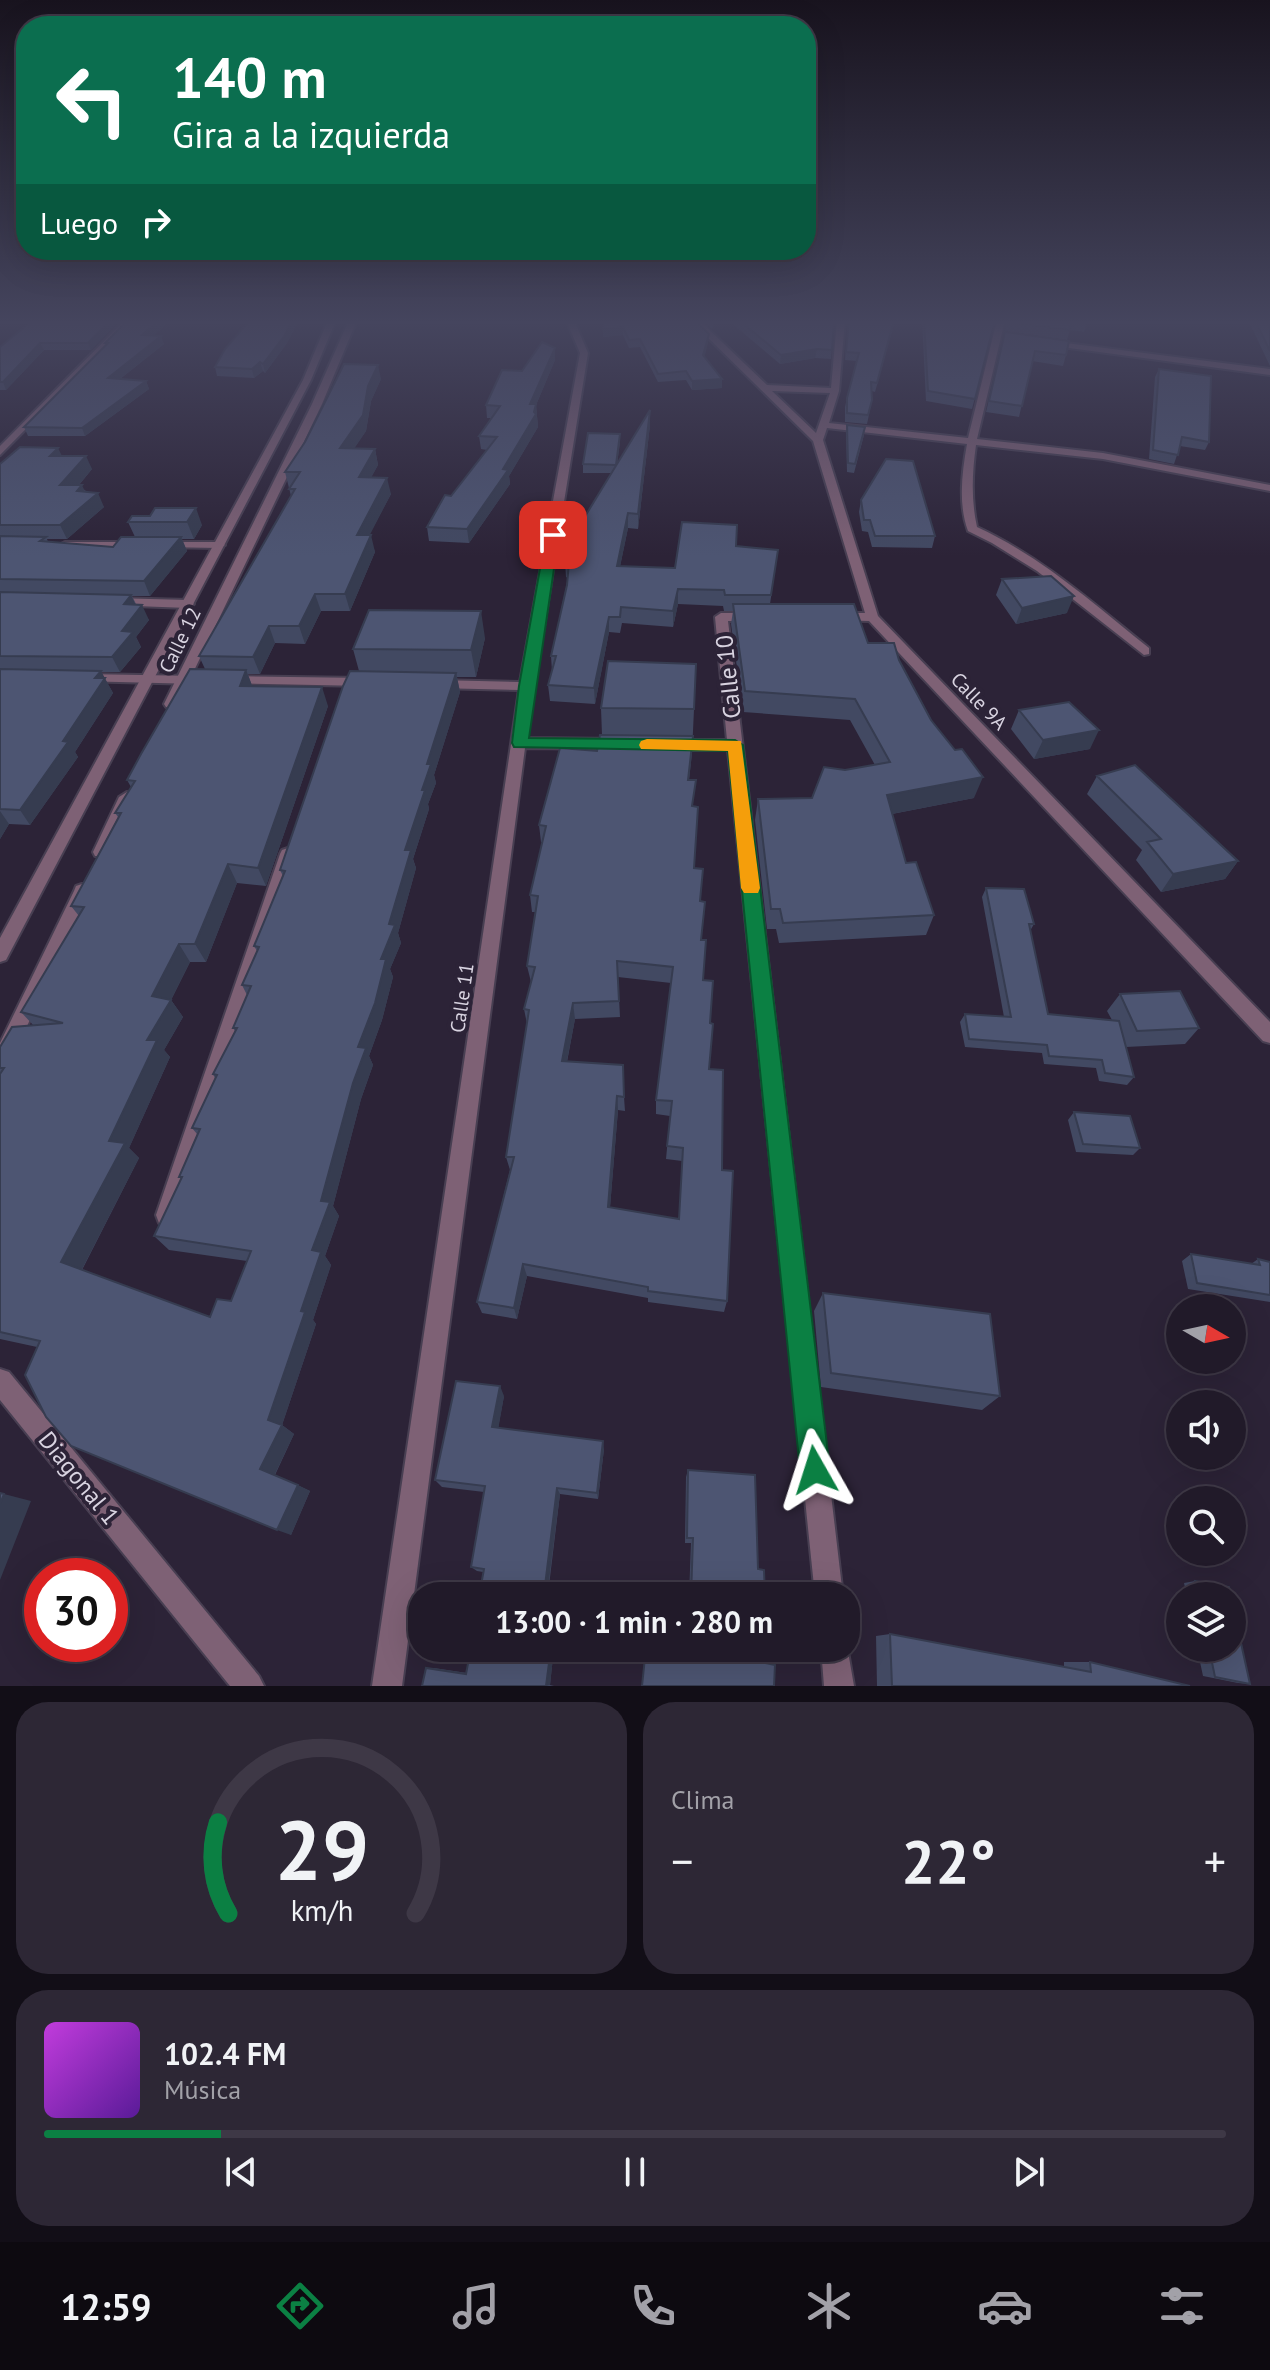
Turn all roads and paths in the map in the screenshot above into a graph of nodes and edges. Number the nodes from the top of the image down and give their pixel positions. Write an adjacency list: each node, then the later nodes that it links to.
1 (53, 399): 11 (street)
2 (297, 399): 14 (street, Calle 12)
3 (317, 399): 13 (street, Calle 12)
4 (576, 399): 30 (street, Calle 11)
5 (775, 399): 9 (street)
6 (833, 399): 8 (street)
7 (982, 399): 10 (street)
8 (825, 425): 9 (street); 10 (street)
9 (818, 440): 23 (street, Calle 9A)
10 (972, 441): 12 (street); 24 (street)
11 (0, 452)
12 (1270, 488)
13 (269, 503): 14 (street); 27 (street, Calle 12)
14 (241, 504): 18 (street, Calle 12)
15 (47, 545): 16 (street)
16 (141, 545)
17 (157, 545): 18 (street)
18 (219, 545): 20 (street, Calle 12)
19 (94, 602): 20 (street)
20 (188, 604): 26 (street, Calle 12)
21 (766, 617): 35 (street, Calle 10)
22 (826, 617): 23 (street)
23 (872, 617): 41 (street, Calle 9A)
24 (1144, 651)
25 (72, 678): 26 (street)
26 (147, 679): 27 (street); 40 (street, Calle 12)
27 (183, 680): 28 (street); 31 (street, Calle 12)
28 (376, 682)
29 (421, 684): 30 (street)
30 (526, 686): 32 (street, Calle 11)
31 (163, 722)
32 (520, 743): 33 (street); 48 (street, Calle 11)
33 (628, 744)
34 (658, 745): 35 (street)
35 (735, 745): 45 (street, Calle 10)
36 (136, 779): 38 (street)
37 (295, 832): 43 (street)
38 (95, 864)
39 (88, 879): 42 (street)
40 (0, 955)
41 (1270, 1035)
42 (0, 1063)
43 (159, 1239)
44 (0, 1381): 47 (street, Diagonal 1)
45 (827, 1582)
46 (836, 1662): 49 (street)
47 (249, 1686)
48 (387, 1686)
49 (839, 1686)

